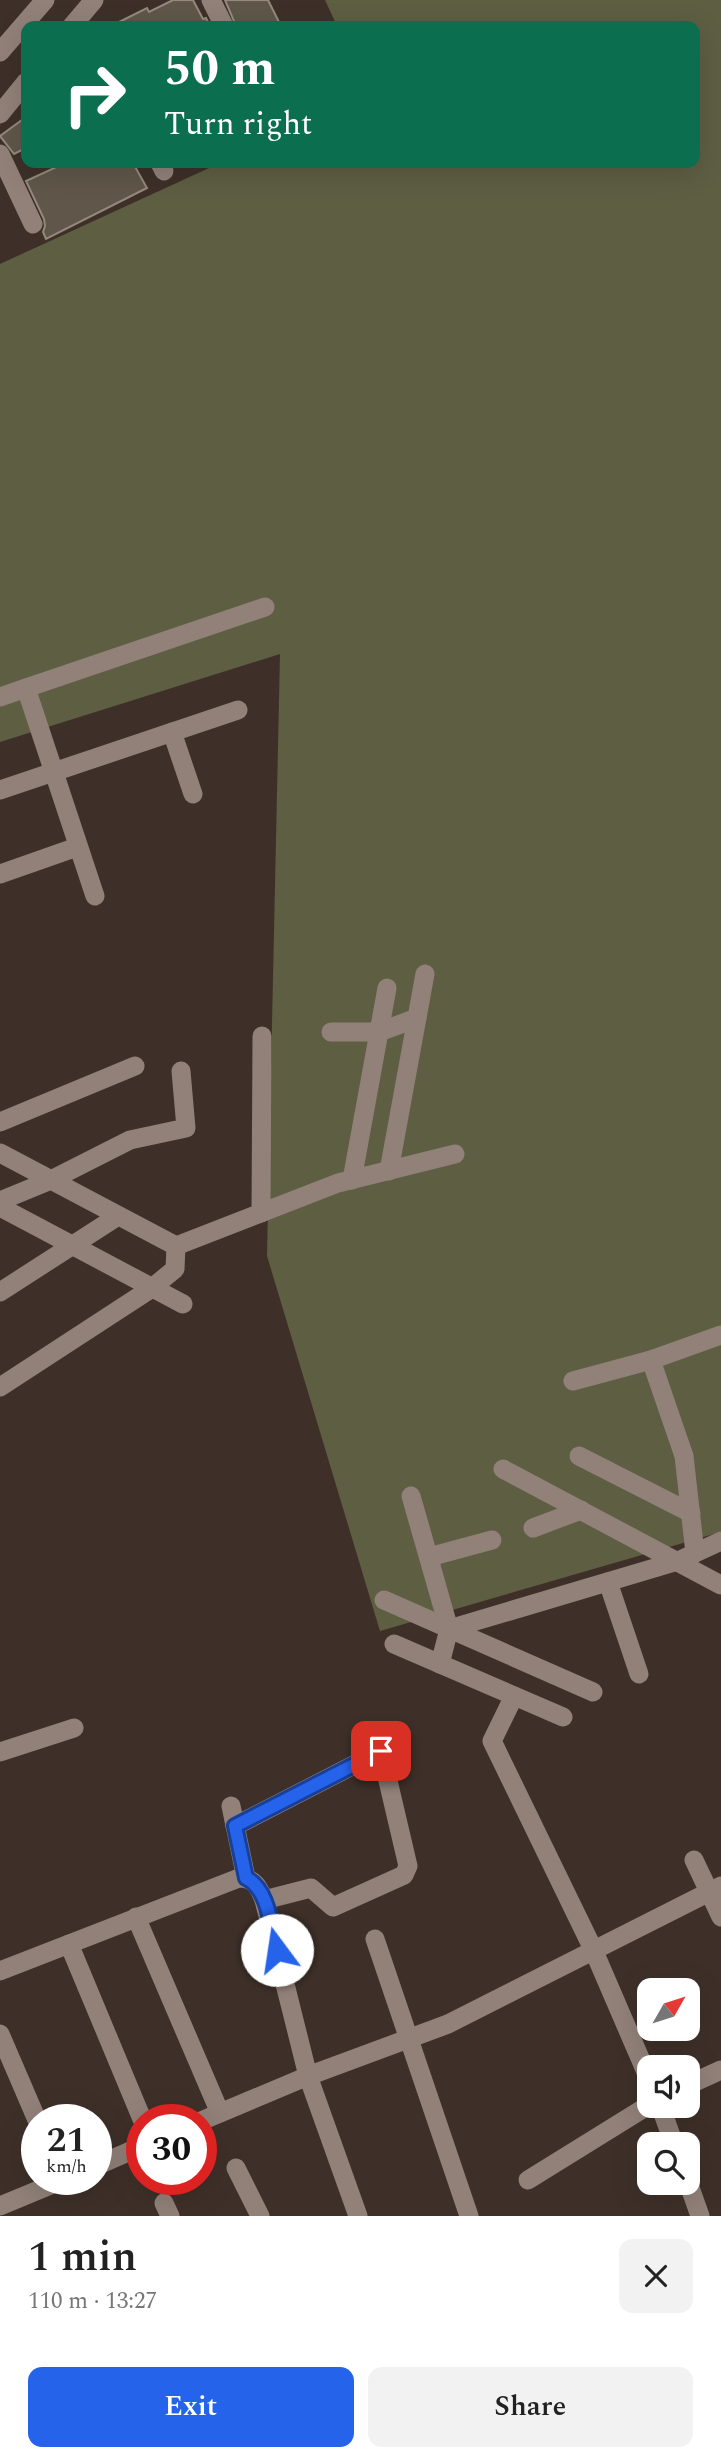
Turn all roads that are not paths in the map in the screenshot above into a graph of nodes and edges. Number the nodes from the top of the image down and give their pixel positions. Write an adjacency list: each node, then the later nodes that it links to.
1 (45, 0): 3 (street)
2 (211, 0): 4 (street)
3 (27, 21)
4 (222, 21)
5 (21, 28): 6 (street)
6 (0, 52)
7 (21, 88): 8 (street)
8 (0, 114)
9 (0, 154): 10 (street)
10 (33, 224)
11 (265, 607): 12 (street)
12 (26, 688): 13 (street); 16 (street)
13 (0, 697)
14 (238, 710): 15 (street)
15 (172, 732): 16 (street); 18 (street)
16 (55, 772): 17 (street); 19 (street)
17 (0, 790)
18 (192, 794)
19 (77, 847): 20 (street); 21 (street)
20 (0, 874)
21 (95, 896)
22 (425, 974): 24 (street)
23 (387, 988): 26 (street)
24 (417, 1018): 26 (street); 30 (street)
25 (331, 1032): 26 (street)
26 (379, 1032): 31 (street)
27 (262, 1036): 40 (street)
28 (135, 1066): 32 (street)
29 (181, 1071): 36 (street)
30 (405, 1083): 31 (street); 35 (street)
31 (368, 1092): 37 (street)
32 (0, 1122)
33 (0, 1153): 36 (street)
34 (455, 1154): 35 (street)
35 (389, 1171): 37 (street)
36 (51, 1180): 38 (street); 41 (street)
37 (352, 1180): 40 (street)
38 (0, 1201)
39 (0, 1207): 42 (street)
40 (261, 1213): 43 (street)
41 (118, 1216): 42 (street); 43 (street)
42 (73, 1245): 44 (street); 45 (street)
43 (176, 1246): 44 (street)
44 (152, 1288): 46 (street); 50 (street)
45 (0, 1292)
46 (183, 1304)
47 (721, 1335): 48 (street)
48 (651, 1360): 49 (street); 55 (street)
49 (573, 1381)
50 (0, 1387)
51 (579, 1457): 55 (street)
52 (503, 1469): 54 (street)
53 (411, 1496): 59 (street)
54 (581, 1510): 56 (street); 60 (street)
55 (691, 1513): 60 (street)
56 (533, 1528)
57 (492, 1540): 59 (street)
58 (721, 1541): 60 (street)
59 (429, 1557): 64 (street)
60 (687, 1557): 61 (street); 62 (street)
61 (608, 1582): 64 (street); 67 (street)
62 (721, 1585)
63 (384, 1600): 64 (street)
64 (449, 1629): 66 (street); 68 (street)
65 (394, 1644): 66 (street)
66 (439, 1664): 69 (street)
67 (639, 1674)
68 (593, 1692)
69 (514, 1696): 70 (street); 83 (street)
70 (563, 1717)
71 (74, 1728): 72 (street)
72 (0, 1752)
73 (230, 1806): 74 (street)
74 (235, 1826): 76 (street); 78 (street)
75 (694, 1860): 77 (street)
76 (246, 1878): 78 (street); 79 (street)
77 (716, 1889): 80 (street); 83 (street)
78 (264, 1900): 89 (street)
79 (136, 1917): 82 (street); 93 (street)
80 (721, 1917)
81 (374, 1939): 86 (street)
82 (69, 1944): 84 (street); 92 (street)
83 (593, 1949): 86 (street); 87 (street)
84 (0, 1971)
85 (0, 2034): 91 (street)
86 (407, 2037): 89 (street); 103 (street)
87 (639, 2055)
88 (721, 2070): 90 (street)
89 (308, 2076): 95 (street); 101 (street)
90 (700, 2080)
91 (30, 2104)
92 (136, 2104)
93 (205, 2104)
94 (637, 2112): 97 (street)
95 (217, 2114)
96 (236, 2168): 102 (street)
97 (528, 2180)
98 (26, 2195): 100 (street)
99 (693, 2195): 104 (street)
100 (0, 2206)
101 (356, 2215)
102 (260, 2216)
103 (469, 2216)
104 (700, 2216)

